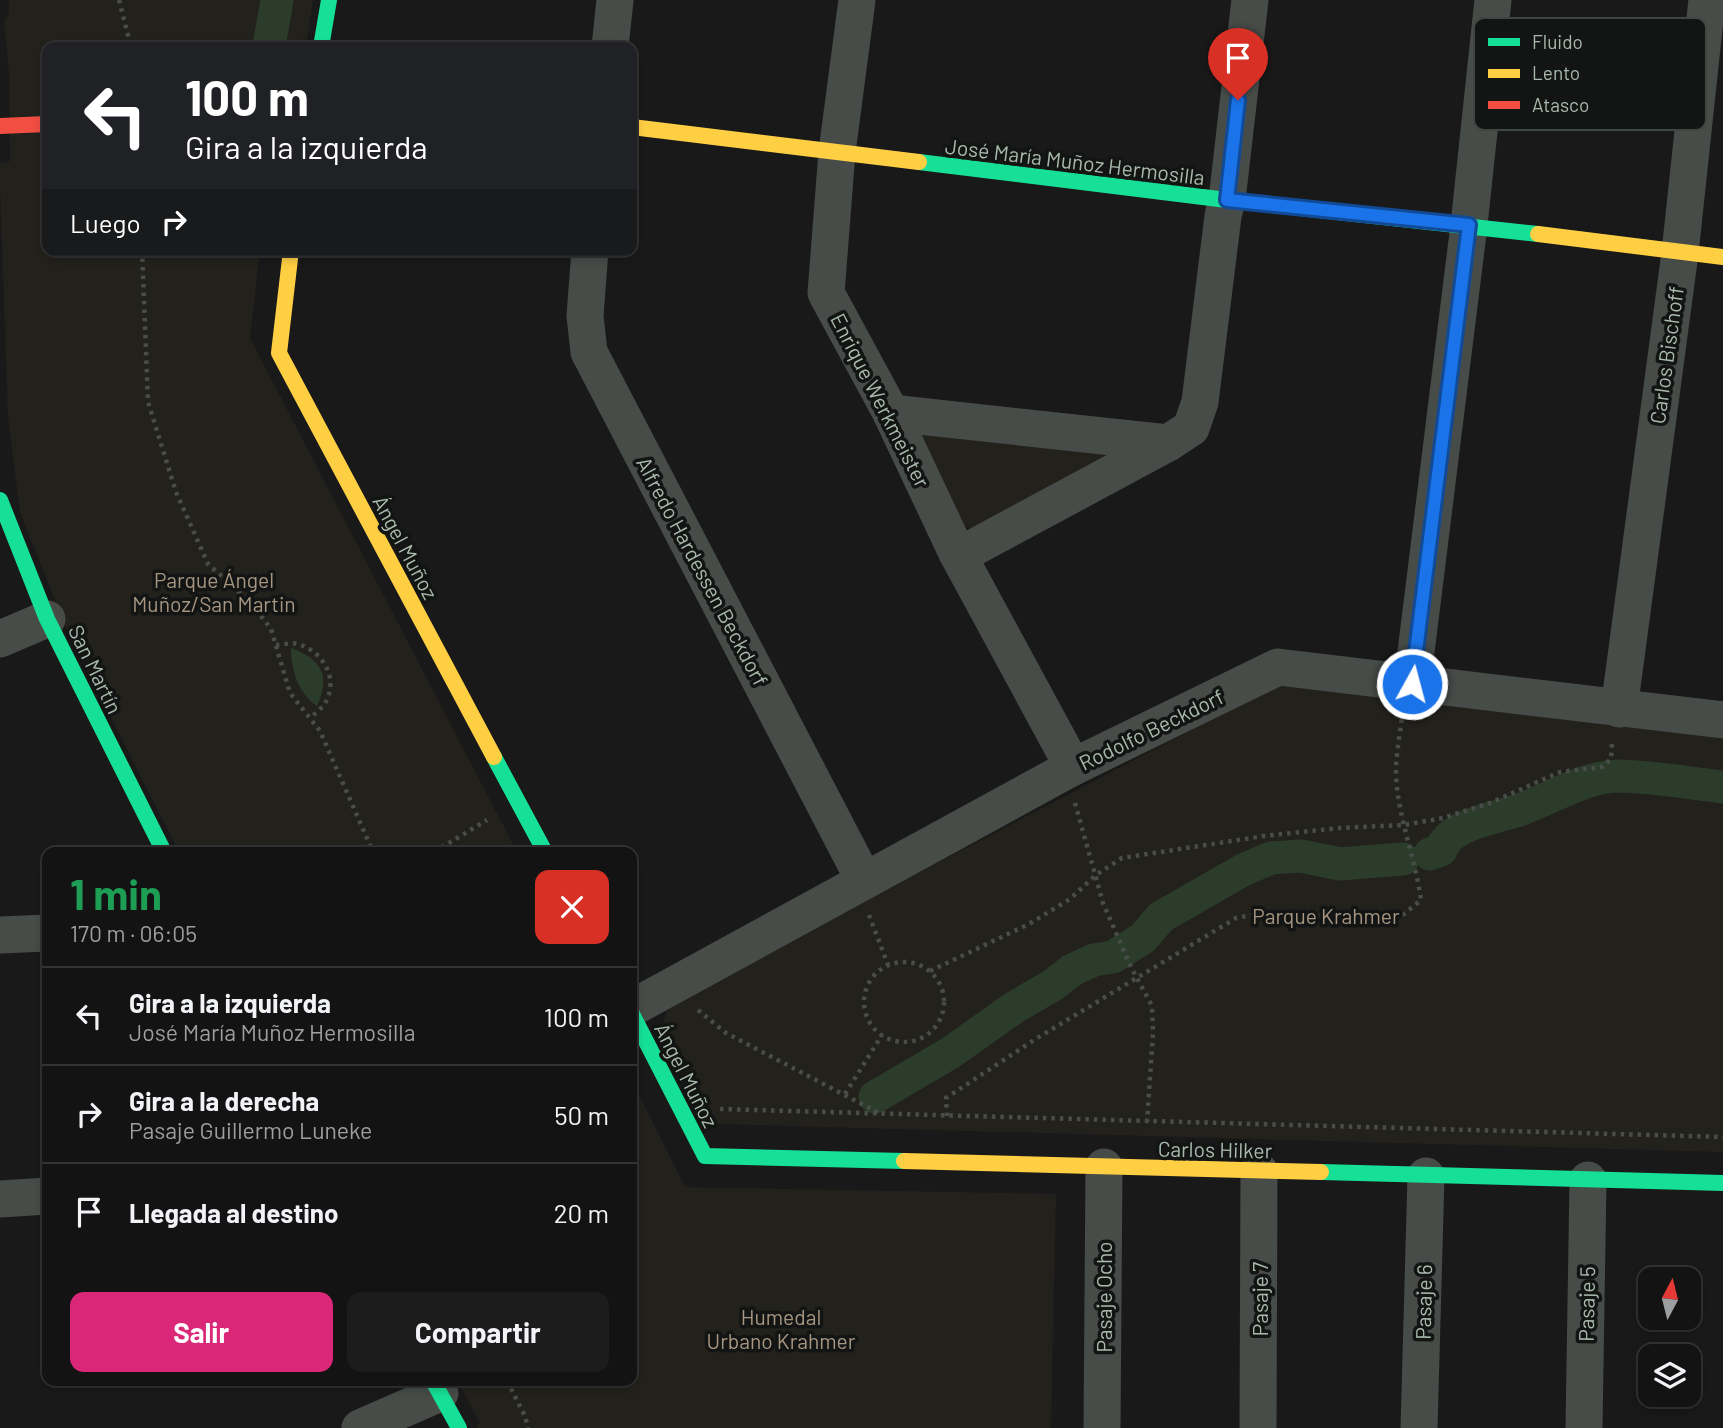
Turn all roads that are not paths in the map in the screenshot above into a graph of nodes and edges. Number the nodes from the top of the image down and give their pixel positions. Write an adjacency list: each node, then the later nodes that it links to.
1 (329, 0): 9 (street)
2 (615, 0): 10 (street)
3 (856, 0): 16 (street, Enrique Werkmeister)
4 (1250, 0): 17 (street)
5 (1493, 0): 7 (street)
6 (1707, 0): 8 (street, Carlos Bischoff)
7 (1491, 18)
8 (1705, 18)
9 (322, 42)
10 (611, 42)
11 (42, 124): 12 (street)
12 (0, 126)
13 (637, 128): 16 (street, José María Muñoz Hermosilla)
14 (1479, 130): 18 (street)
15 (1693, 130): 19 (street, Carlos Bischoff)
16 (836, 152): 17 (street, José María Muñoz Hermosilla); 23 (street, Enrique Werkmeister)
17 (1227, 200): 18 (street, José María Muñoz Hermosilla); 24 (street)
18 (1469, 225): 19 (street, José María Muñoz Hermosilla); 29 (street)
19 (1680, 253): 22 (street, José María Muñoz Hermosilla); 31 (street, Carlos Bischoff)
20 (290, 256): 34 (street, Ángel Muñoz)
21 (590, 256): 35 (street, Alfredo Hardessen Beckdorf)
22 (1723, 257)
23 (891, 413): 24 (street); 26 (street, Enrique Werkmeister)
24 (1168, 443): 26 (street)
25 (0, 500): 27 (street, San Martín)
26 (957, 553): 32 (street, Enrique Werkmeister)
27 (47, 619): 28 (street); 33 (street, San Martín)
28 (0, 639)
29 (1408, 694): 31 (street, Rodolfo Beckdorf); 32 (street, Rodolfo Beckdorf)
30 (1723, 720): 31 (street, Rodolfo Beckdorf)
31 (1616, 724)
32 (1073, 767): 35 (street, Rodolfo Beckdorf)
33 (161, 847)
34 (542, 847)
35 (866, 895): 38 (street, Rodolfo Beckdorf)
36 (42, 933): 37 (street)
37 (0, 935)
38 (637, 1009)
39 (637, 1021): 40 (street, Ángel Muñoz)
40 (705, 1156): 41 (street, Carlos Hilker)
41 (1104, 1167): 42 (street, Carlos Hilker); 51 (street, Pasaje Ocho)
42 (1259, 1171): 43 (street, Carlos Hilker); 52 (street, Pasaje 7)
43 (1426, 1175): 44 (street, Carlos Hilker); 53 (street, Pasaje 6)
44 (1588, 1180): 45 (street, Carlos Hilker); 54 (street, Pasaje 5)
45 (1723, 1183)
46 (42, 1196): 47 (street)
47 (0, 1199)
48 (437, 1387): 49 (street); 50 (street)
49 (360, 1428)
50 (459, 1428)
51 (1101, 1428)
52 (1258, 1428)
53 (1419, 1428)
54 (1584, 1428)

